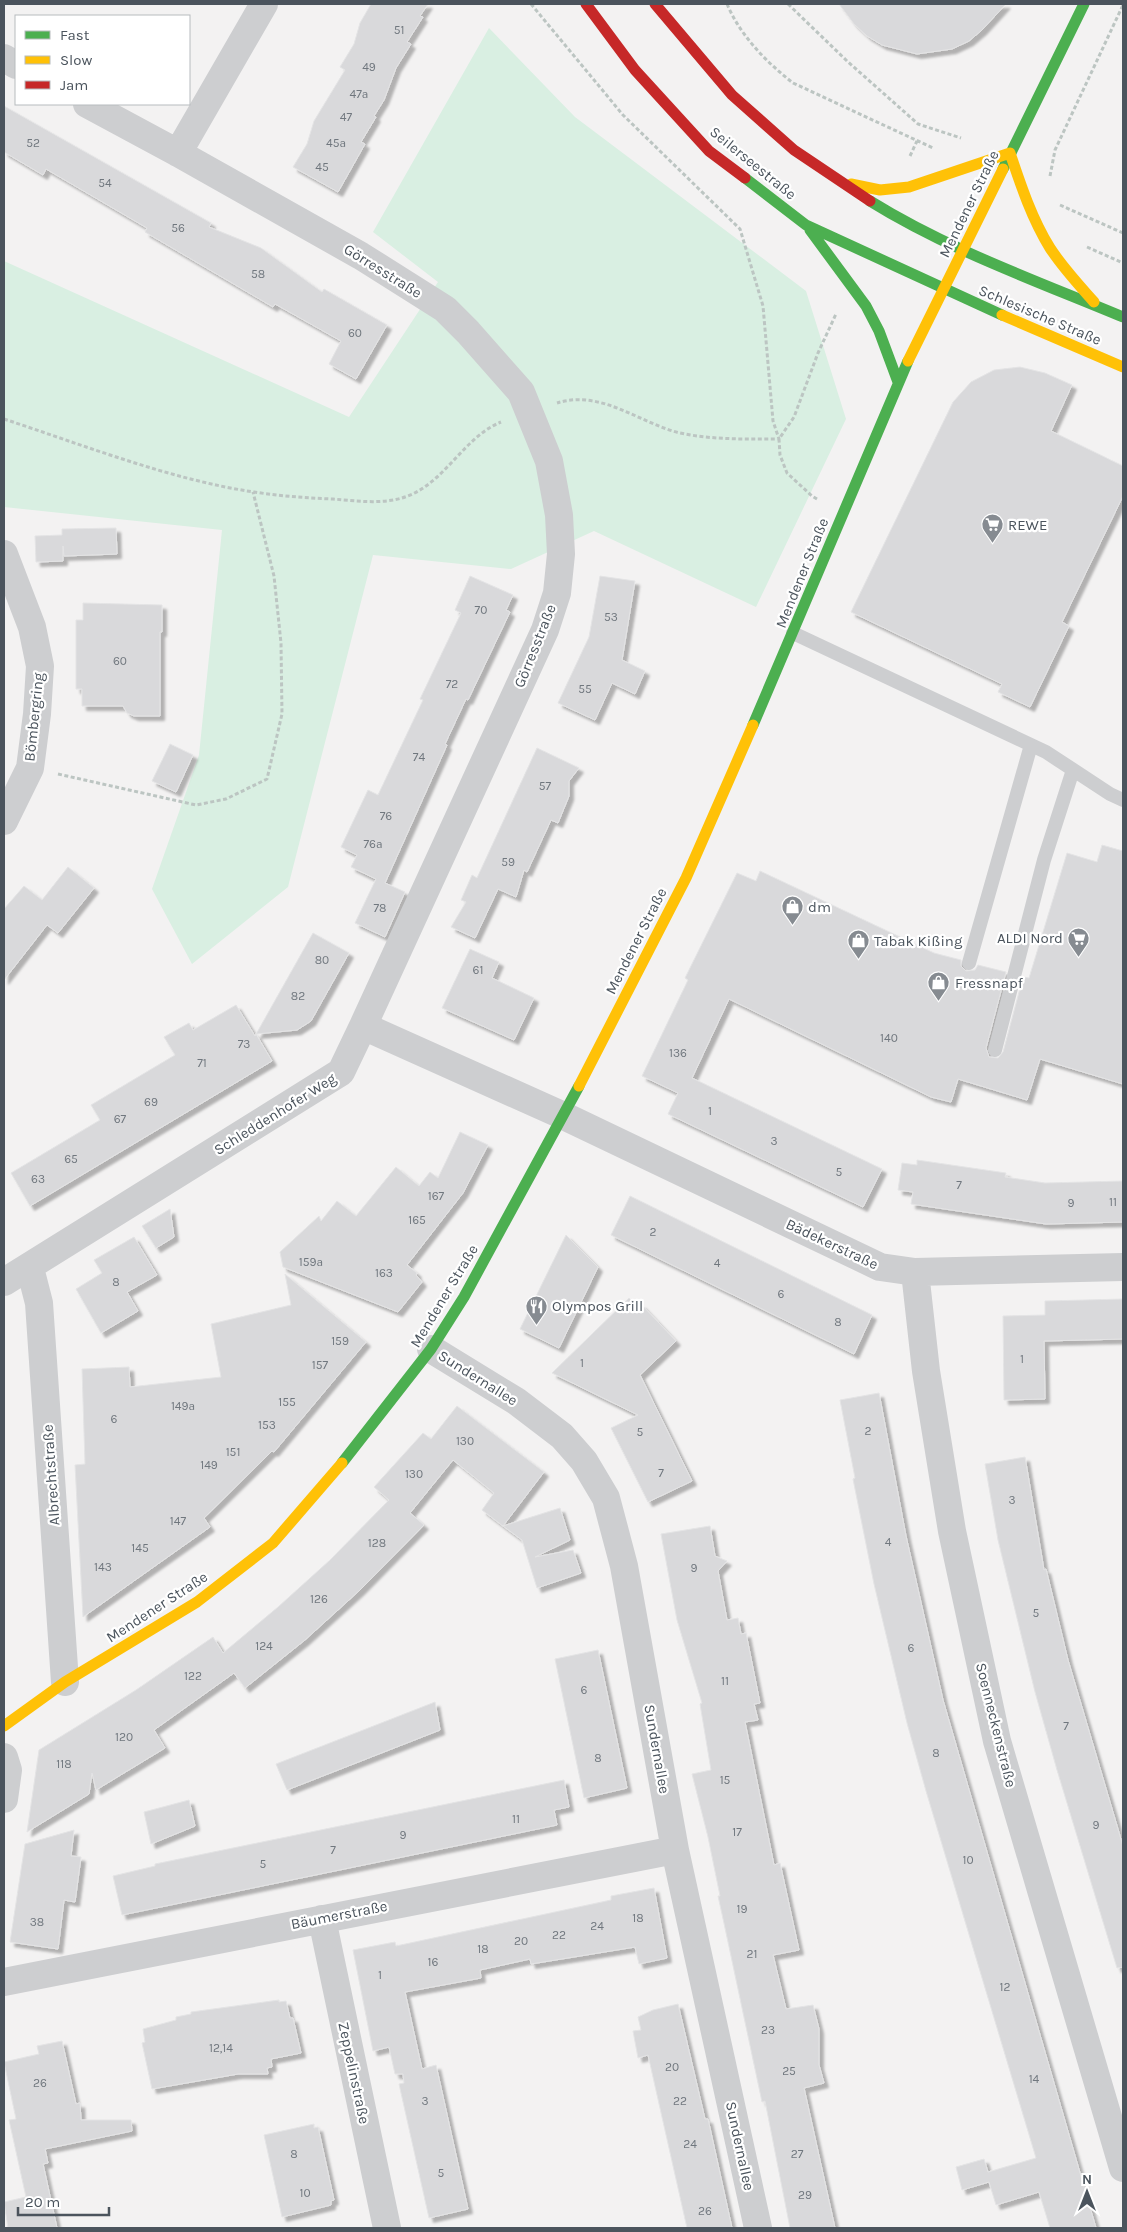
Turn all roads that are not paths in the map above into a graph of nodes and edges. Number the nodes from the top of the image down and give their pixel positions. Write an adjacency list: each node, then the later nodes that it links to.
1 (264, 4): 8 (street)
2 (586, 4): 11 (main road, Seilerseestraße)
3 (655, 4): 10 (main road)
4 (1082, 7): 9 (main road, Mendener Straße)
5 (4, 58): 6 (street)
6 (15, 64)
7 (88, 105): 8 (street, Görresstraße)
8 (178, 153): 25 (street, Görresstraße)
9 (1010, 153): 10 (main road); 12 (main road, Mendener Straße); 14 (main road)
10 (840, 182): 12 (main road)
11 (806, 225): 13 (main road, Seilerseestraße); 17 (main road)
12 (964, 251): 13 (main road, Mendener Straße); 14 (main road, Schlesische Straße)
13 (944, 290): 16 (main road, Schlesische Straße); 17 (main road, Mendener Straße)
14 (1098, 307): 15 (main road, Schlesische Straße)
15 (1123, 316)
16 (1123, 367)
17 (898, 382): 19 (main road, Mendener Straße)
18 (4, 554): 23 (street, Bömbergring)
19 (793, 633): 20 (lane); 27 (main road, Mendener Straße)
20 (1031, 745): 21 (lane); 24 (lane)
21 (1073, 770): 22 (lane); 26 (lane)
22 (1123, 800)
23 (4, 821)
24 (970, 963)
25 (363, 1026): 27 (street); 29 (street, Schleddenhofer Weg)
26 (995, 1050)
27 (564, 1116): 30 (street, Bädekerstraße); 32 (main road, Mendener Straße)
28 (1123, 1267): 30 (street, Bädekerstraße)
29 (30, 1268): 31 (street, Schleddenhofer Weg); 33 (street, Albrechtstraße)
30 (915, 1272): 40 (street, Soenneckenstraße)
31 (4, 1282)
32 (431, 1350): 33 (main road, Mendener Straße); 37 (street, Sundernallee)
33 (65, 1682): 34 (main road, Mendener Straße)
34 (4, 1726)
35 (4, 1757): 36 (street)
36 (4, 1799)
37 (676, 1850): 38 (street, Bäumerstraße); 42 (street, Sundernallee)
38 (322, 1919): 39 (street, Bäumerstraße); 41 (street, Zeppelinstraße)
39 (4, 1982)
40 (1123, 2168)
41 (387, 2228)
42 (758, 2228)

